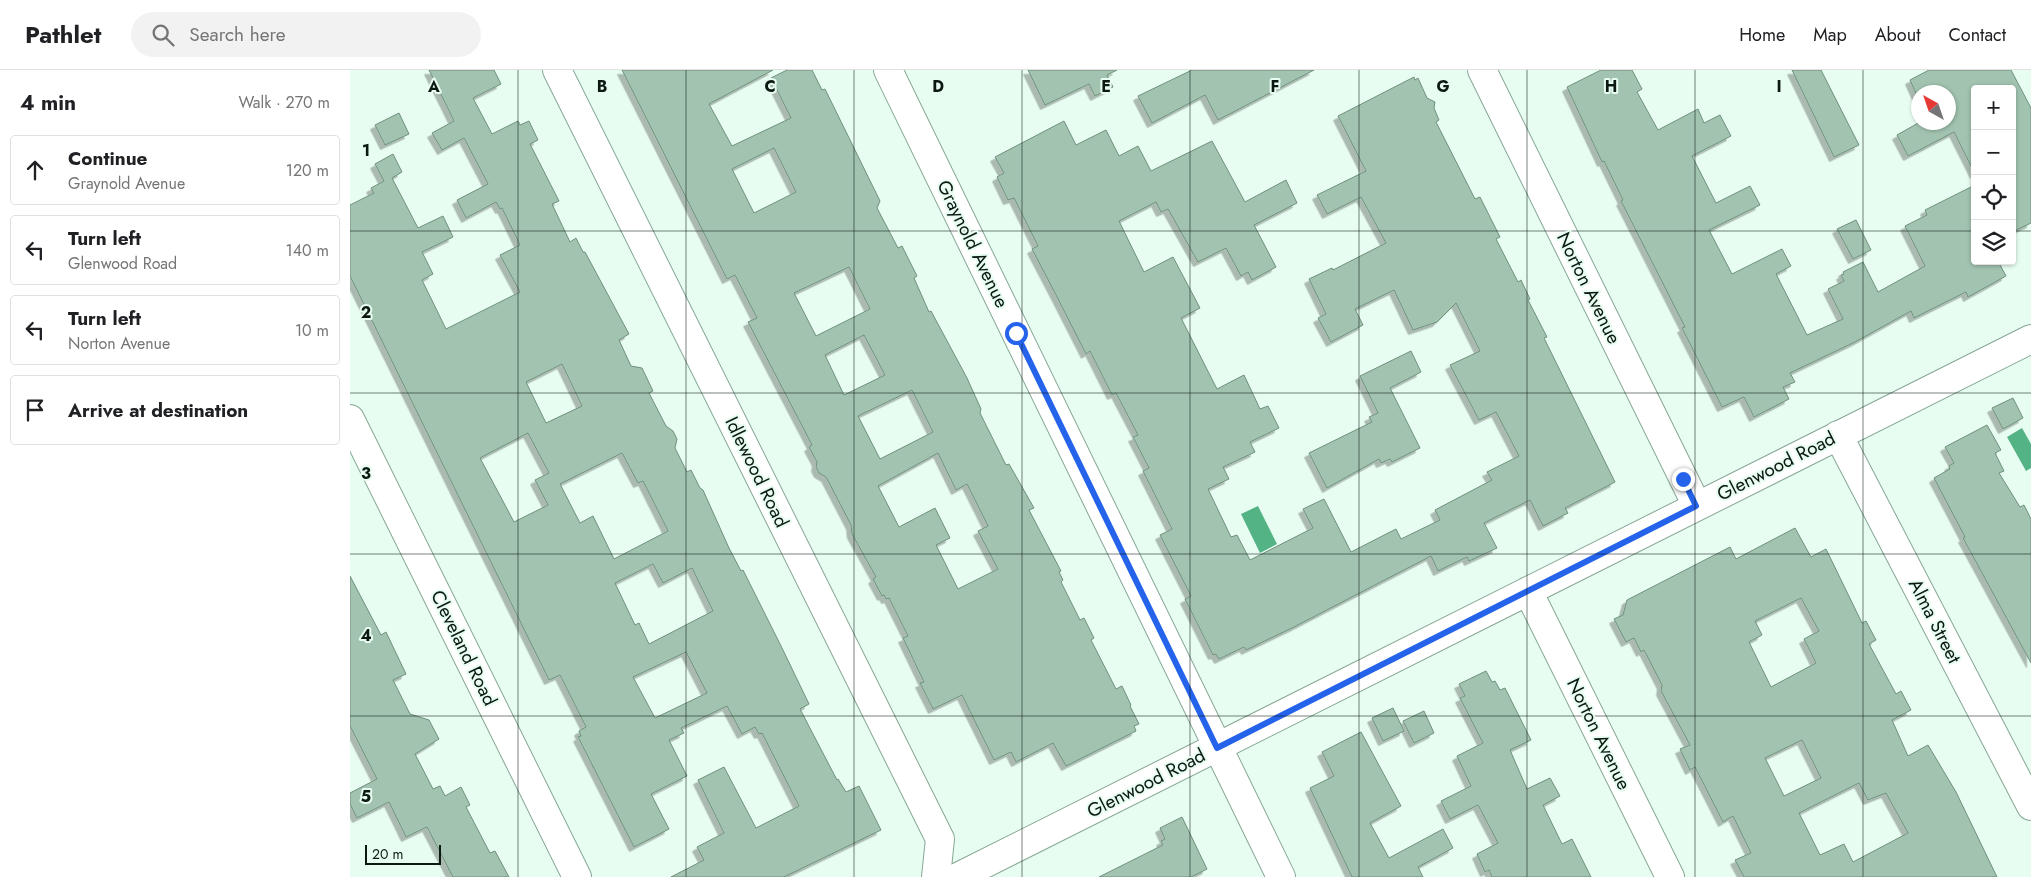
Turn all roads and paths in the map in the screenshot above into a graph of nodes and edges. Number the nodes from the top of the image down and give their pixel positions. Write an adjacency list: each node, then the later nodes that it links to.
1 (557, 70): 12 (street, Idlewood Road)
2 (888, 70): 9 (street, Graynold Avenue)
3 (1482, 70): 7 (street, Norton Avenue)
4 (2031, 339): 6 (street, Glenwood Road)
5 (350, 419): 11 (street, Cleveland Road)
6 (1838, 435): 7 (street, Glenwood Road); 10 (street, Alma Street)
7 (1696, 506): 8 (street, Glenwood Road)
8 (1528, 591): 9 (street, Glenwood Road); 15 (street, Norton Avenue)
9 (1217, 748): 13 (street, Glenwood Road); 14 (street, Graynold Avenue)
10 (2031, 806)
11 (577, 877)
12 (936, 877)
13 (958, 877)
14 (1281, 877)
15 (1670, 877)

